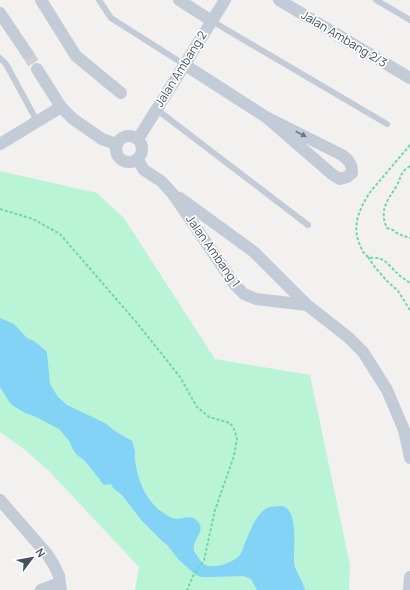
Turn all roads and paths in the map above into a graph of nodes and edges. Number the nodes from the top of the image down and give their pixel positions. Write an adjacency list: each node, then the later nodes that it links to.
1 (41, 0): 15 (street)
2 (99, 0): 12 (lane)
3 (179, 0): 9 (street)
4 (225, 0): 9 (street, Jalan Ambang 2)
5 (279, 0): 14 (street, Jalan Ambang 2/3)
6 (376, 0): 8 (lane)
7 (0, 13): 10 (street)
8 (410, 20)
9 (212, 21): 12 (street, Jalan Ambang 2); 20 (lane)
10 (27, 53)
11 (0, 58): 19 (lane)
12 (185, 65): 17 (street, Jalan Ambang 2); 18 (street)
13 (37, 69): 16 (street)
14 (410, 78)
15 (122, 93)
16 (61, 107): 19 (street); 23 (street)
17 (156, 109): 21 (street, Jalan Ambang 2); 29 (lane)
18 (266, 117): 18 (street, one-way to 18)
19 (37, 121): 22 (street)
20 (387, 124)
21 (138, 139): 23 (street); 25 (street)
22 (0, 144)
23 (116, 144): 25 (street)
24 (410, 145): 31 (path)
25 (137, 159): 27 (street, Jalan Ambang 1)
26 (410, 166): 30 (path)
27 (173, 194): 33 (street, Jalan Ambang 1); 33 (street, Jalan Ambang 1)
28 (0, 209): 40 (path)
29 (308, 225)
30 (410, 238)
31 (367, 255): 32 (path); 34 (path)
32 (410, 282)
33 (307, 305): 35 (street, Jalan Ambang 1)
34 (410, 310)
35 (410, 458)
36 (0, 500): 38 (street)
37 (410, 576): 41 (street)
38 (61, 586): 39 (street)
39 (41, 590)
40 (187, 590)
41 (409, 590)

